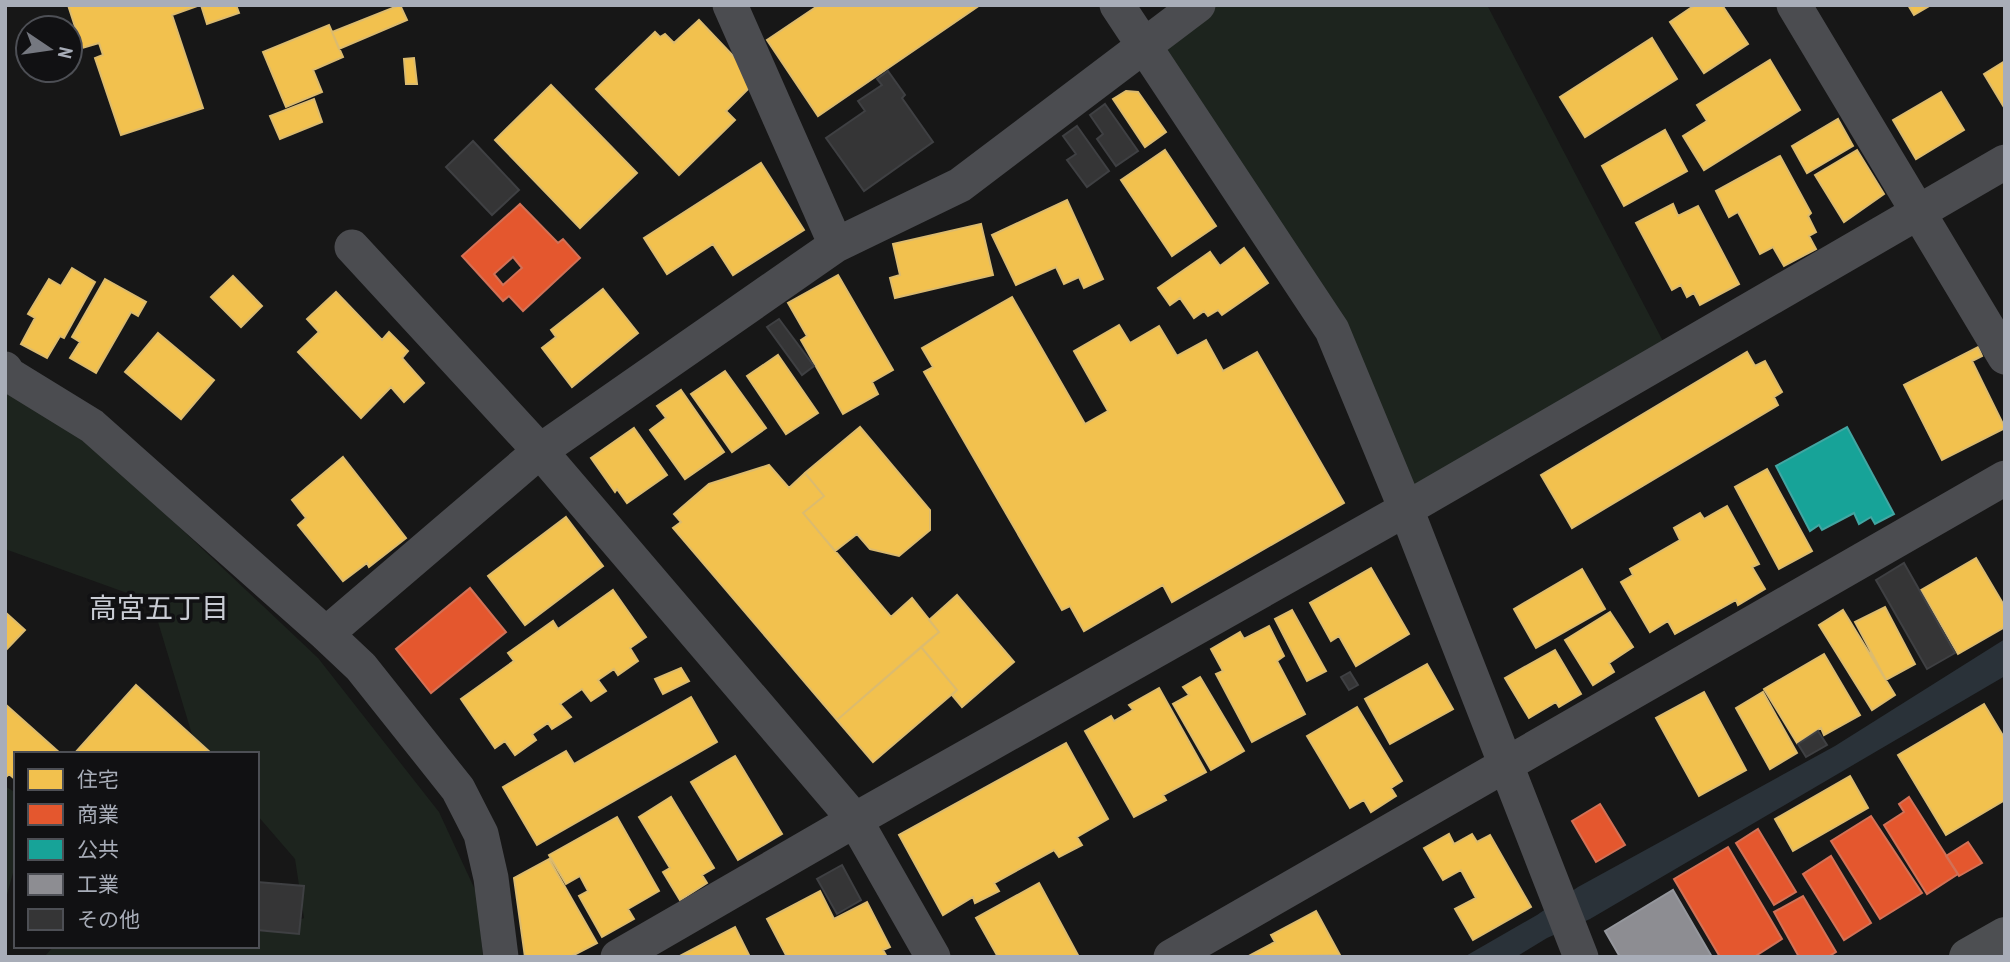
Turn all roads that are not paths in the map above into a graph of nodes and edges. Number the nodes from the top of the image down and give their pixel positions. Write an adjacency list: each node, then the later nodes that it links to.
1 (730, 5): 8 (street)
2 (1117, 5): 5 (street)
3 (1198, 5): 5 (street)
4 (1794, 5): 7 (street)
5 (1145, 45): 8 (street); 14 (street)
6 (2005, 162): 7 (street)
7 (1920, 212): 10 (street); 14 (street)
8 (836, 245): 12 (street)
9 (352, 247): 12 (street)
10 (2005, 357)
11 (5, 369): 15 (street)
12 (540, 451): 15 (street); 17 (street)
13 (2005, 478): 16 (street)
14 (1406, 509): 16 (street); 17 (street)
15 (326, 634): 20 (street)
16 (1505, 765): 18 (street); 23 (street)
17 (855, 820): 21 (street); 22 (street)
18 (1569, 929)
19 (2005, 936): 24 (main road)
20 (501, 957)
21 (618, 957)
22 (933, 957)
23 (1171, 957)
24 (1968, 957)

